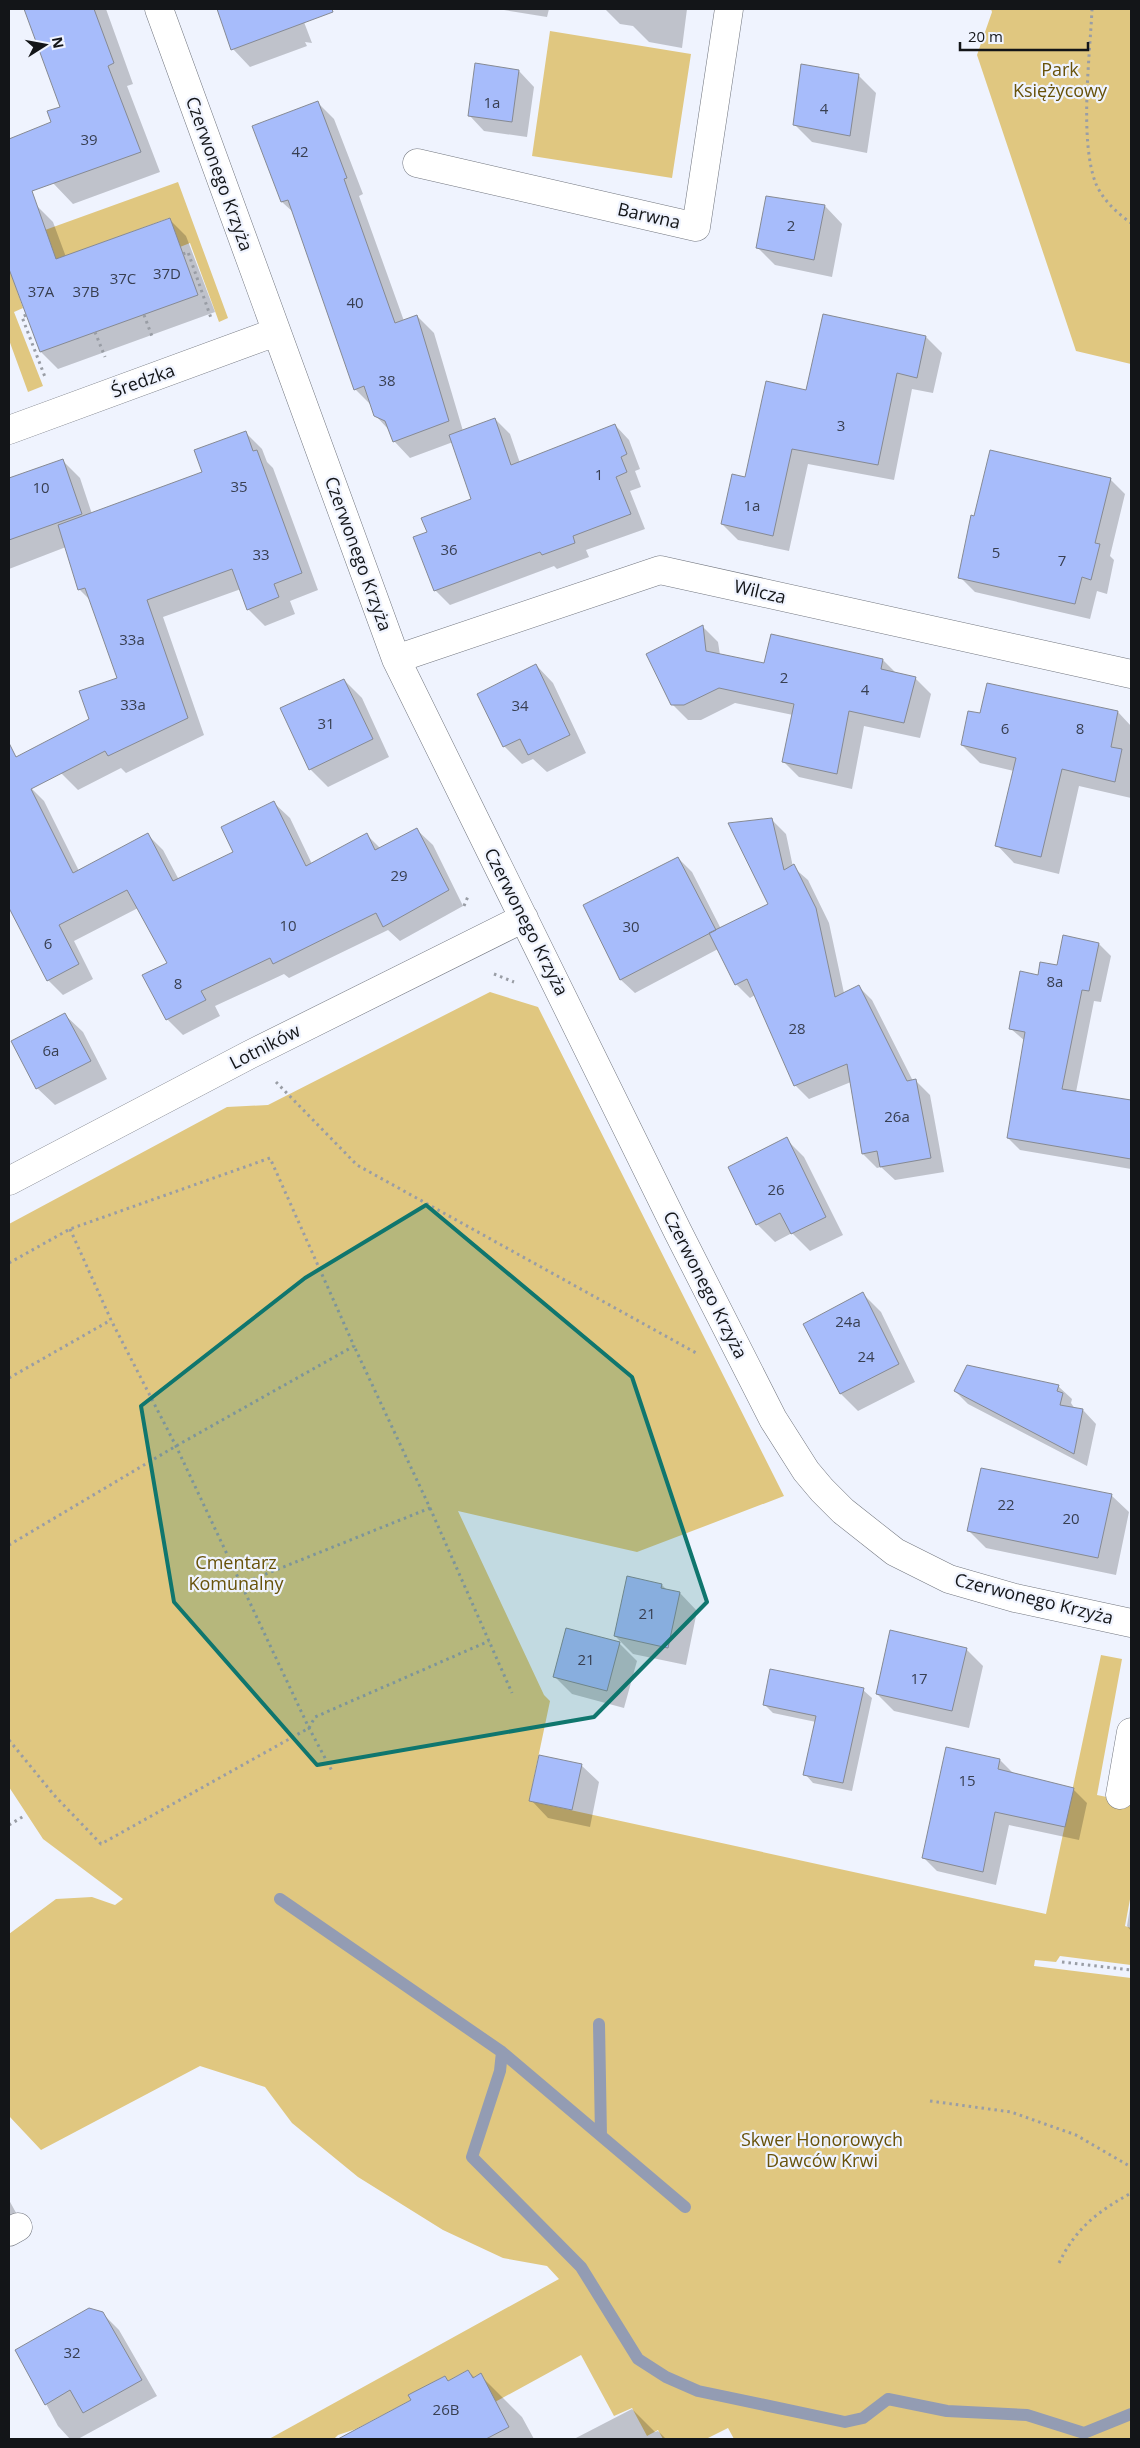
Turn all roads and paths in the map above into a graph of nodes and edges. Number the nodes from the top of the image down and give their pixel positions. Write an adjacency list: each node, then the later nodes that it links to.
1 (159, 9): 11 (street, Czerwonego Krzyża)
2 (729, 9): 4 (street, Barwna)
3 (1092, 9): 5 (path)
4 (417, 163)
5 (1131, 223)
6 (183, 254): 9 (path)
7 (26, 315): 14 (path)
8 (144, 315): 12 (path)
9 (212, 324)
10 (95, 332): 13 (path)
11 (276, 332): 15 (street, Średzka); 16 (street, Czerwonego Krzyża)
12 (155, 344)
13 (107, 362)
14 (48, 384)
15 (9, 430)
16 (396, 659): 17 (street, Wilcza); 20 (street, Czerwonego Krzyża)
17 (1131, 674)
18 (469, 886): 19 (path)
19 (458, 912)
20 (524, 918): 22 (street, Lotników); 33 (street, Czerwonego Krzyża)
21 (270, 1076): 27 (path)
22 (9, 1181)
23 (70, 1229): 24 (path); 25 (path); 26 (path)
24 (9, 1263)
25 (111, 1320): 28 (path); 29 (path)
26 (354, 1346): 29 (path); 30 (path)
27 (703, 1356)
28 (9, 1378)
29 (176, 1446): 31 (path); 32 (path)
30 (430, 1508): 32 (path); 34 (path)
31 (9, 1545)
32 (241, 1584): 36 (path)
33 (1131, 1623)
34 (489, 1641): 35 (path); 36 (path)
35 (512, 1693)
36 (309, 1728): 38 (path); 39 (path)
37 (1131, 1732): 40 (street)
38 (9, 1740)
39 (332, 1771)
40 (1120, 1795)
41 (24, 1816): 42 (path)
42 (9, 1825)
43 (1062, 1962): 44 (path)
44 (1131, 1970)
45 (930, 2100): 46 (path)
46 (1131, 2167)
47 (1131, 2194): 48 (path)
48 (1059, 2263)

